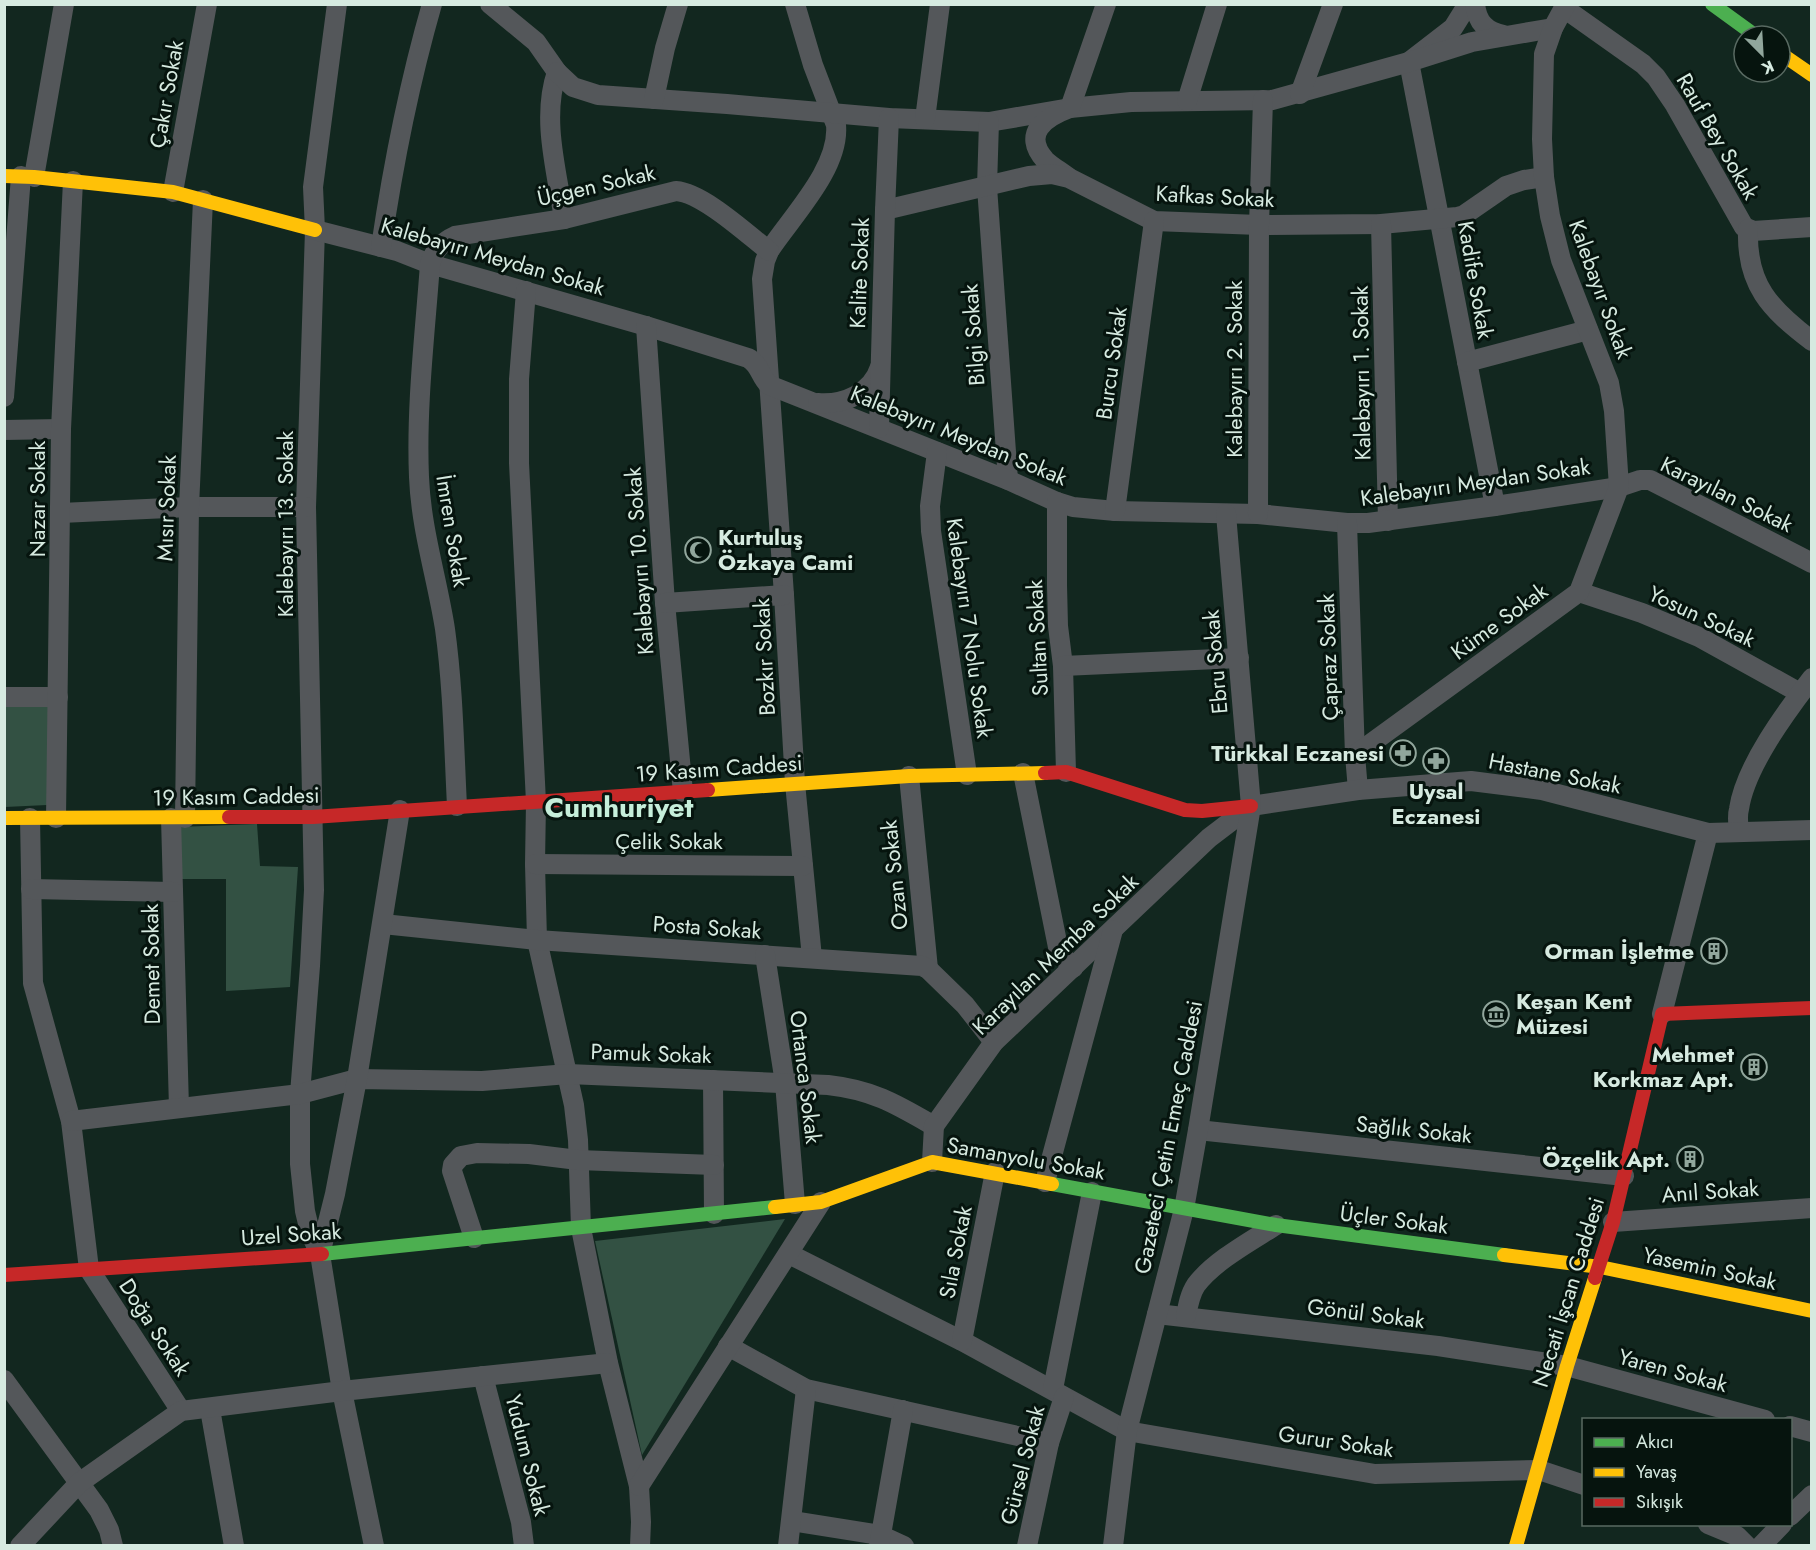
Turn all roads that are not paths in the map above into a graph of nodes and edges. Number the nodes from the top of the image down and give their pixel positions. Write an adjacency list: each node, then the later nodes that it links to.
1 (64, 4): 34 (street)
2 (207, 4): 39 (street, Çakır Sokak)
3 (338, 4): 49 (street, Kalebayırı 13. Sokak)
4 (432, 4): 50 (street)
5 (490, 4): 21 (street)
6 (678, 4): 24 (street)
7 (795, 4): 28 (street)
8 (940, 4): 31 (street)
9 (1106, 4): 27 (street)
10 (1217, 4): 25 (street)
11 (1333, 4): 23 (street)
12 (1468, 4): 20 (street)
13 (1475, 4): 18 (street)
14 (1712, 4): 16 (street)
15 (1565, 6): 17 (street, Kalebayır Sokak); 48 (street, Rauf Bey Sokak)
16 (1740, 24)
17 (1553, 28): 18 (street); 35 (street, Kalebayır Sokak)
18 (1504, 35): 20 (street)
19 (1792, 61): 22 (street)
20 (1409, 62): 23 (street); 43 (street, Kadife Sokak)
21 (557, 72): 24 (street); 42 (street)
22 (1812, 75)
23 (1300, 94): 26 (street)
24 (654, 99): 28 (street)
25 (1187, 100): 26 (street); 27 (street)
26 (1263, 100): 46 (street, Kalebayırı 2. Sokak)
27 (1070, 108): 29 (street); 33 (street)
28 (832, 113): 30 (street); 51 (street)
29 (1026, 116): 32 (street); 33 (street)
30 (889, 118): 31 (street); 41 (street, Kalite Sokak)
31 (925, 119): 32 (street)
32 (989, 122): 38 (street, Bilgi Sokak)
33 (1037, 137): 36 (street); 38 (street)
34 (20, 176): 37 (street); 60 (street)
35 (1544, 177): 43 (street, Kafkas Sokak); 55 (street, Kalebayır Sokak)
36 (1069, 178): 38 (street, Kafkas Sokak); 44 (street, Kafkas Sokak)
37 (73, 181): 39 (street); 63 (street, Nazar Sokak)
38 (987, 187): 41 (street, Kafkas Sokak); 66 (street, Bilgi Sokak)
39 (172, 192): 40 (street)
40 (203, 200): 49 (street); 70 (street, Mısır Sokak)
41 (885, 210): 58 (street, Kalite Sokak)
42 (564, 219): 51 (street, Üçgen Sokak); 52 (street, Üçgen Sokak)
43 (1441, 219): 45 (street, Kafkas Sokak); 57 (street, Kadife Sokak)
44 (1154, 221): 46 (street, Kafkas Sokak); 72 (street, Burcu Sokak)
45 (1381, 224): 46 (street, Kafkas Sokak); 76 (street, Kalebayırı 1. Sokak)
46 (1259, 225): 75 (street, Kalebayırı 2. Sokak)
47 (1812, 227): 48 (street, Rauf Bey Sokak)
48 (1748, 229): 56 (street)
49 (315, 230): 50 (street, Kalebayırı Meydan Sokak); 71 (street, Kalebayırı 13. Sokak)
50 (381, 247): 52 (street, Kalebayırı Meydan Sokak)
51 (769, 251): 59 (street, Bozkır Sokak)
52 (430, 264): 53 (street, Kalebayırı Meydan Sokak); 96 (street, İmren Sokak)
53 (526, 291): 54 (street, Kalebayırı Meydan Sokak); 95 (street)
54 (646, 326): 59 (street, Kalebayırı Meydan Sokak); 81 (street, Kalebayırı 10. Sokak)
55 (1588, 330): 57 (street); 67 (street, Kalebayır Sokak)
56 (1812, 341)
57 (1467, 362): 69 (street, Kadife Sokak)
58 (880, 367): 61 (street); 62 (street, Kalite Sokak)
59 (769, 385): 61 (street, Kalebayırı Meydan Sokak); 80 (street, Bozkır Sokak)
60 (4, 397)
61 (813, 402): 62 (street, Kalebayırı Meydan Sokak)
62 (879, 428): 65 (street, Kalebayırı Meydan Sokak)
63 (61, 429): 64 (street); 73 (street, Nazar Sokak)
64 (4, 430)
65 (937, 452): 66 (street, Kalebayırı Meydan Sokak); 90 (street, Kalebayırı 7 Nolu Sokak)
66 (1008, 480): 68 (street, Kalebayırı Meydan Sokak)
67 (1619, 487): 69 (street, Kalebayırı Meydan Sokak); 78 (street, Karayılan Sokak); 79 (street, Küme Sokak)
68 (1057, 502): 72 (street, Kalebayırı Meydan Sokak); 83 (street, Sultan Sokak)
69 (1495, 506): 76 (street, Kalebayırı Meydan Sokak)
70 (189, 507): 71 (street); 73 (street); 104 (street, Mısır Sokak)
71 (306, 507): 100 (street, Kalebayırı 13. Sokak)
72 (1115, 511): 74 (street, Kalebayırı Meydan Sokak)
73 (61, 513): 86 (street, Nazar Sokak)
74 (1226, 514): 75 (street, Kalebayırı Meydan Sokak); 82 (street, Ebru Sokak)
75 (1258, 514): 77 (street, Kalebayırı Meydan Sokak)
76 (1388, 521): 77 (street, Kalebayırı Meydan Sokak)
77 (1347, 523): 87 (street, Çapraz Sokak)
78 (1812, 563)
79 (1579, 592): 84 (street, Yosun Sokak); 87 (street, Küme Sokak)
80 (784, 595): 81 (street); 92 (street, Bozkır Sokak)
81 (666, 603): 94 (street, Kalebayırı 10. Sokak)
82 (1239, 658): 83 (street); 97 (street, Ebru Sokak)
83 (1063, 666): 88 (street, Sultan Sokak)
84 (1806, 686): 106 (street)
85 (4, 697): 86 (street)
86 (58, 697): 103 (street, Nazar Sokak)
87 (1355, 754): 93 (street, Çapraz Sokak)
88 (1066, 772): 89 (street, 19 Kasım Caddesi); 99 (street, 19 Kasım Caddesi)
89 (1023, 773): 90 (street, 19 Kasım Caddesi); 118 (street)
90 (967, 775): 91 (street, 19 Kasım Caddesi)
91 (909, 776): 92 (street, 19 Kasım Caddesi); 119 (street, Ozan Sokak)
92 (795, 783): 94 (street, 19 Kasım Caddesi); 110 (street, Bozkır Sokak)
93 (1358, 790): 97 (street, Hastane Sokak); 107 (street, Hastane Sokak)
94 (683, 792): 95 (street, 19 Kasım Caddesi)
95 (536, 802): 96 (street, 19 Kasım Caddesi); 109 (street)
96 (457, 806): 98 (street, 19 Kasım Caddesi)
97 (1251, 806): 99 (street, 19 Kasım Caddesi); 108 (street, Karayılan Memba Sokak); 132 (street, Gazeteci Çetin Emeç Caddesi)
98 (400, 810): 100 (street, 19 Kasım Caddesi); 113 (street)
99 (1185, 810): 108 (street)
100 (313, 817): 104 (street, 19 Kasım Caddesi); 128 (street, Kalebayırı 13. Sokak)
101 (4, 818): 102 (street, 19 Kasım Caddesi)
102 (30, 818): 103 (street, 19 Kasım Caddesi); 111 (street)
103 (56, 818): 104 (street, 19 Kasım Caddesi)
104 (178, 818): 112 (street, Demet Sokak)
105 (1812, 830): 106 (street, Hastane Sokak)
106 (1739, 832): 107 (street, Hastane Sokak)
107 (1708, 833): 122 (street)
108 (1201, 846): 114 (street, Karayılan Memba Sokak)
109 (535, 864): 110 (street, Çelik Sokak); 115 (street)
110 (803, 866): 117 (street, Bozkır Sokak)
111 (31, 889): 112 (street); 130 (street)
112 (173, 892): 129 (street, Demet Sokak)
113 (383, 924): 115 (street, Posta Sokak); 125 (street)
114 (1113, 930): 118 (street, Karayılan Memba Sokak); 138 (street)
115 (537, 940): 116 (street, Posta Sokak); 124 (street)
116 (765, 955): 117 (street, Posta Sokak); 127 (street, Ortanca Sokak)
117 (812, 958): 119 (street, Posta Sokak)
118 (1073, 968): 123 (street, Karayılan Memba Sokak)
119 (928, 969): 123 (street)
120 (1812, 997): 122 (street)
121 (1812, 1008): 122 (street)
122 (1664, 1009): 137 (street, Necati İşcan Caddesi)
123 (994, 1042): 131 (street, Karayılan Memba Sokak)
124 (568, 1074): 125 (street, Pamuk Sokak); 126 (street, Pamuk Sokak); 133 (street)
125 (357, 1078): 128 (street, Pamuk Sokak); 149 (street)
126 (713, 1080): 127 (street, Pamuk Sokak); 135 (street)
127 (785, 1083): 131 (street, Pamuk Sokak); 141 (street, Ortanca Sokak)
128 (300, 1094): 129 (street, Pamuk Sokak); 149 (street, Kalebayırı 13. Sokak)
129 (178, 1108): 130 (street, Pamuk Sokak)
130 (71, 1121): 152 (street)
131 (934, 1126): 134 (street)
132 (1198, 1130): 137 (street, Sağlık Sokak); 143 (street, Gazeteci Çetin Emeç Caddesi)
133 (578, 1160): 135 (street); 147 (street); 148 (street)
134 (932, 1162): 136 (street, Samanyolu Sokak); 140 (street, Samanyolu Sokak)
135 (714, 1165): 144 (street)
136 (995, 1172): 138 (street, Samanyolu Sokak); 157 (street, Sıla Sokak)
137 (1624, 1176): 145 (street, Necati İşcan Caddesi)
138 (1045, 1182): 139 (street, Samanyolu Sokak)
139 (1092, 1192): 143 (street, Samanyolu Sokak); 165 (street, Gürsel Sokak)
140 (821, 1202): 141 (street, Samanyolu Sokak); 150 (street)
141 (795, 1204): 144 (street, Samanyolu Sokak)
142 (1812, 1208): 145 (street, Anıl Sokak)
143 (1184, 1209): 146 (street, Üçler Sokak); 155 (street, Gazeteci Çetin Emeç Caddesi)
144 (714, 1214): 147 (street, Samanyolu Sokak)
145 (1613, 1222): 151 (street, Necati İşcan Caddesi)
146 (1276, 1225): 151 (street, Üçler Sokak); 156 (street)
147 (581, 1228): 148 (street, Uzel Sokak); 159 (street)
148 (474, 1238): 149 (street, Uzel Sokak)
149 (320, 1254): 152 (street, Uzel Sokak); 164 (street)
150 (789, 1254): 157 (street, Gurur Sokak); 158 (street)
151 (1600, 1267): 154 (street, Yasemin Sokak); 160 (street, Necati İşcan Caddesi)
152 (88, 1269): 153 (street, Uzel Sokak); 168 (street, Doğa Sokak)
153 (4, 1275)
154 (1812, 1311)
155 (1157, 1314): 156 (street, Gönül Sokak); 171 (street, Gazeteci Çetin Emeç Caddesi)
156 (1186, 1316): 160 (street, Gönül Sokak)
157 (962, 1341): 165 (street, Gurur Sokak)
158 (728, 1346): 163 (street); 177 (street)
159 (608, 1363): 161 (street); 177 (street)
160 (1567, 1366): 169 (street, Yaren Sokak); 174 (street, Necati İşcan Caddesi)
161 (483, 1376): 164 (street); 187 (street, Yudum Sokak)
162 (4, 1380): 175 (street)
163 (806, 1389): 167 (street); 180 (street)
164 (342, 1391): 166 (street); 186 (street)
165 (1058, 1393): 171 (street, Gurur Sokak); 173 (street, Gürsel Sokak)
166 (210, 1409): 168 (street); 185 (street)
167 (903, 1410): 173 (street); 182 (street)
168 (181, 1411): 175 (street)
169 (1761, 1418)
170 (1792, 1426): 172 (street)
171 (1127, 1431): 174 (street, Gurur Sokak); 192 (street, Gazeteci Çetin Emeç Caddesi)
172 (1812, 1432)
173 (1048, 1443): 191 (street, Gürsel Sokak)
174 (1539, 1470): 176 (street, Gurur Sokak); 193 (street, Necati İşcan Caddesi)
175 (79, 1483): 183 (street); 184 (street)
176 (1582, 1484)
177 (639, 1486): 188 (street)
178 (1812, 1495): 179 (street)
179 (1792, 1515)
180 (792, 1521): 182 (street); 189 (street)
181 (1713, 1526): 194 (street)
182 (880, 1540): 190 (street)
183 (20, 1545)
184 (113, 1545)
185 (234, 1545)
186 (374, 1545)
187 (524, 1545)
188 (640, 1545)
189 (788, 1545)
190 (904, 1545)
191 (1028, 1545)
192 (1113, 1545)
193 (1516, 1545)
194 (1747, 1545)

